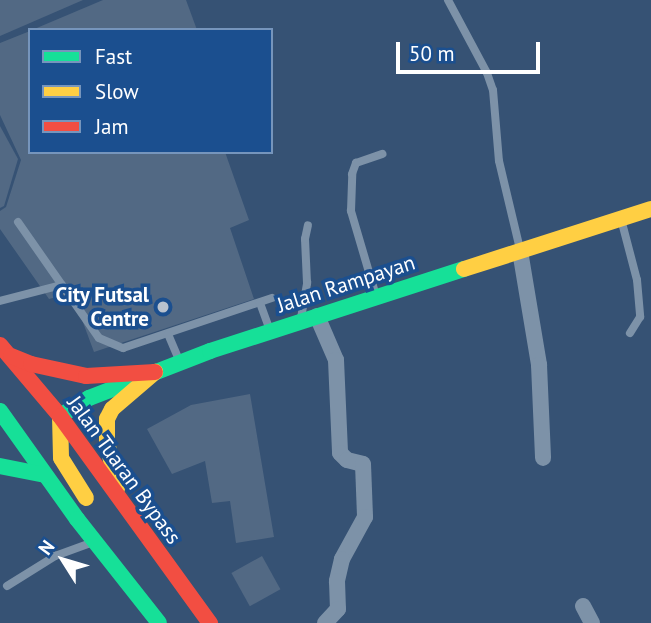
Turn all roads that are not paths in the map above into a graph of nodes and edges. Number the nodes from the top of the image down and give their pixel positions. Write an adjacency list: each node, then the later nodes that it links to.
1 (448, 0): 7 (lane)
2 (382, 154): 9 (lane)
3 (651, 209): 4 (main road, Jalan Rampayan)
4 (620, 216): 7 (main road, Jalan Rampayan); 16 (lane)
5 (18, 222): 8 (lane)
6 (308, 225): 14 (lane)
7 (520, 251): 9 (main road, Jalan Rampayan); 23 (street)
8 (62, 285): 11 (lane); 17 (lane)
9 (376, 296): 13 (main road, Jalan Rampayan)
10 (272, 298): 12 (lane)
11 (0, 301)
12 (260, 303): 15 (lane); 17 (lane)
13 (317, 316): 14 (main road, Jalan Rampayan); 35 (street)
14 (300, 321): 15 (main road, Jalan Rampayan)
15 (271, 331): 19 (main road, Jalan Rampayan)
16 (630, 333)
17 (167, 334): 19 (lane)
18 (4, 350): 20 (main road); 21 (main road, Jalan Tuaran Bypass)
19 (179, 362): 20 (main road, Jalan Rampayan)
20 (155, 372): 21 (main road, Jalan Rampayan); 26 (main road)
21 (60, 415): 26 (main road, Jalan Tuaran Bypass); 27 (main road)
22 (3, 420): 25 (main road)
23 (543, 458)
24 (0, 466): 25 (main road)
25 (45, 475): 28 (main road)
26 (119, 499): 34 (main road, Jalan Tuaran Bypass)
27 (96, 513)
28 (94, 542): 30 (lane); 32 (main road)
29 (128, 557): 33 (main road)
30 (7, 586)
31 (583, 606): 36 (street)
32 (159, 623)
33 (177, 623)
34 (210, 623)
35 (325, 623)
36 (592, 623)

